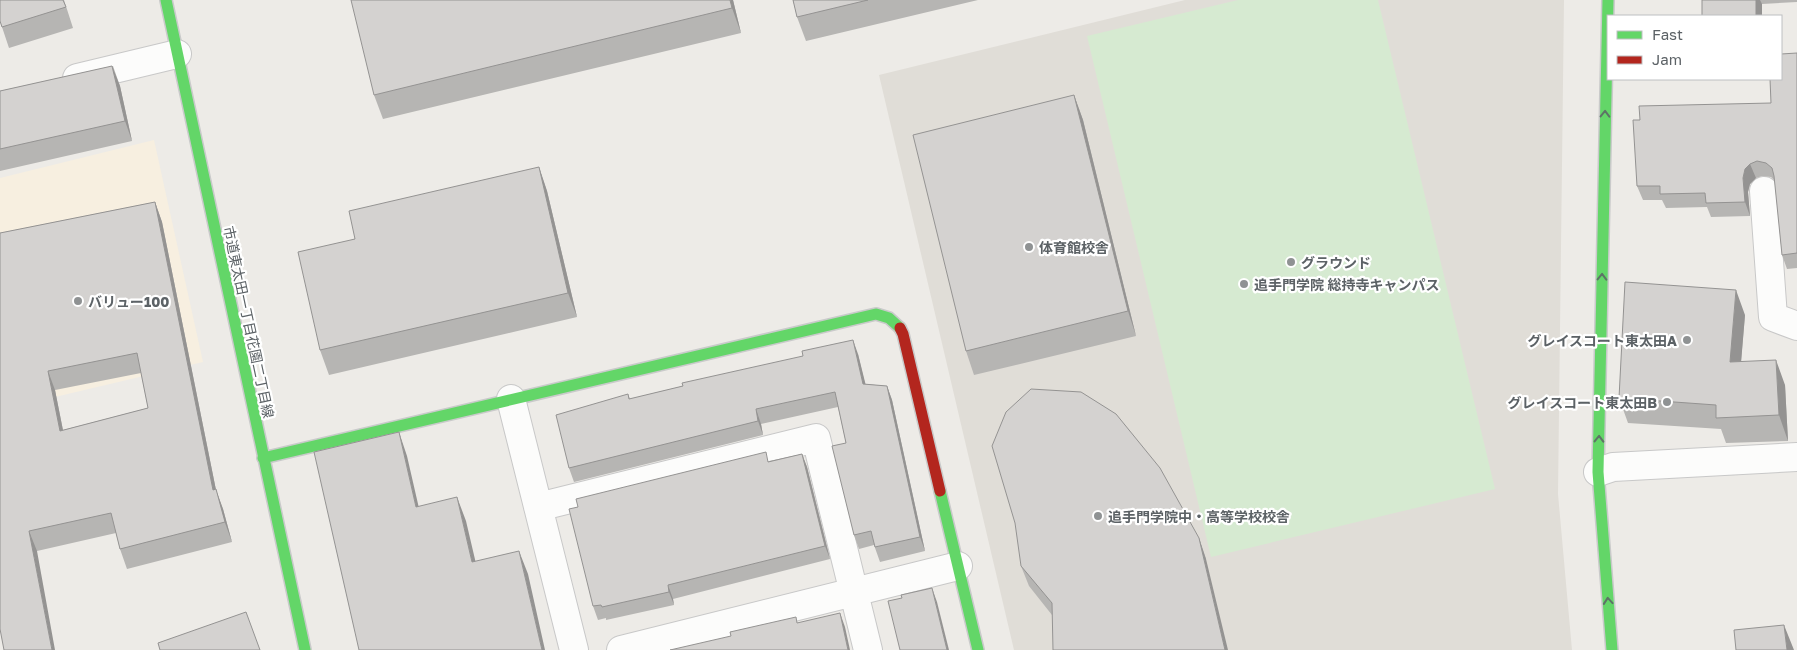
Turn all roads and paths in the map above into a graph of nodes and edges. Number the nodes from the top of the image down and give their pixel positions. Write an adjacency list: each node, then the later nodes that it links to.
1 (166, 0): 5 (street, 市道東太田一丁目花園二丁目線)
2 (1608, 0): 3 (street, one-way to 2)
3 (1608, 15)
4 (1607, 47): 12 (street, one-way to 4)
5 (177, 54): 6 (street); 11 (street, 市道東太田一丁目花園二丁目線)
6 (56, 83)
7 (1764, 191): 8 (street)
8 (1797, 326)
9 (511, 399): 11 (street); 13 (street); 14 (street)
10 (1797, 457): 12 (street)
11 (263, 458): 16 (street, 市道東太田一丁目花園二丁目線)
12 (1598, 472): 21 (street, one-way to 12)
13 (538, 507): 15 (street); 17 (street)
14 (958, 566): 15 (street); 20 (street)
15 (854, 592): 18 (street); 19 (street)
16 (305, 650)
17 (574, 650)
18 (622, 650)
19 (868, 650)
20 (978, 650)
21 (1612, 650)

